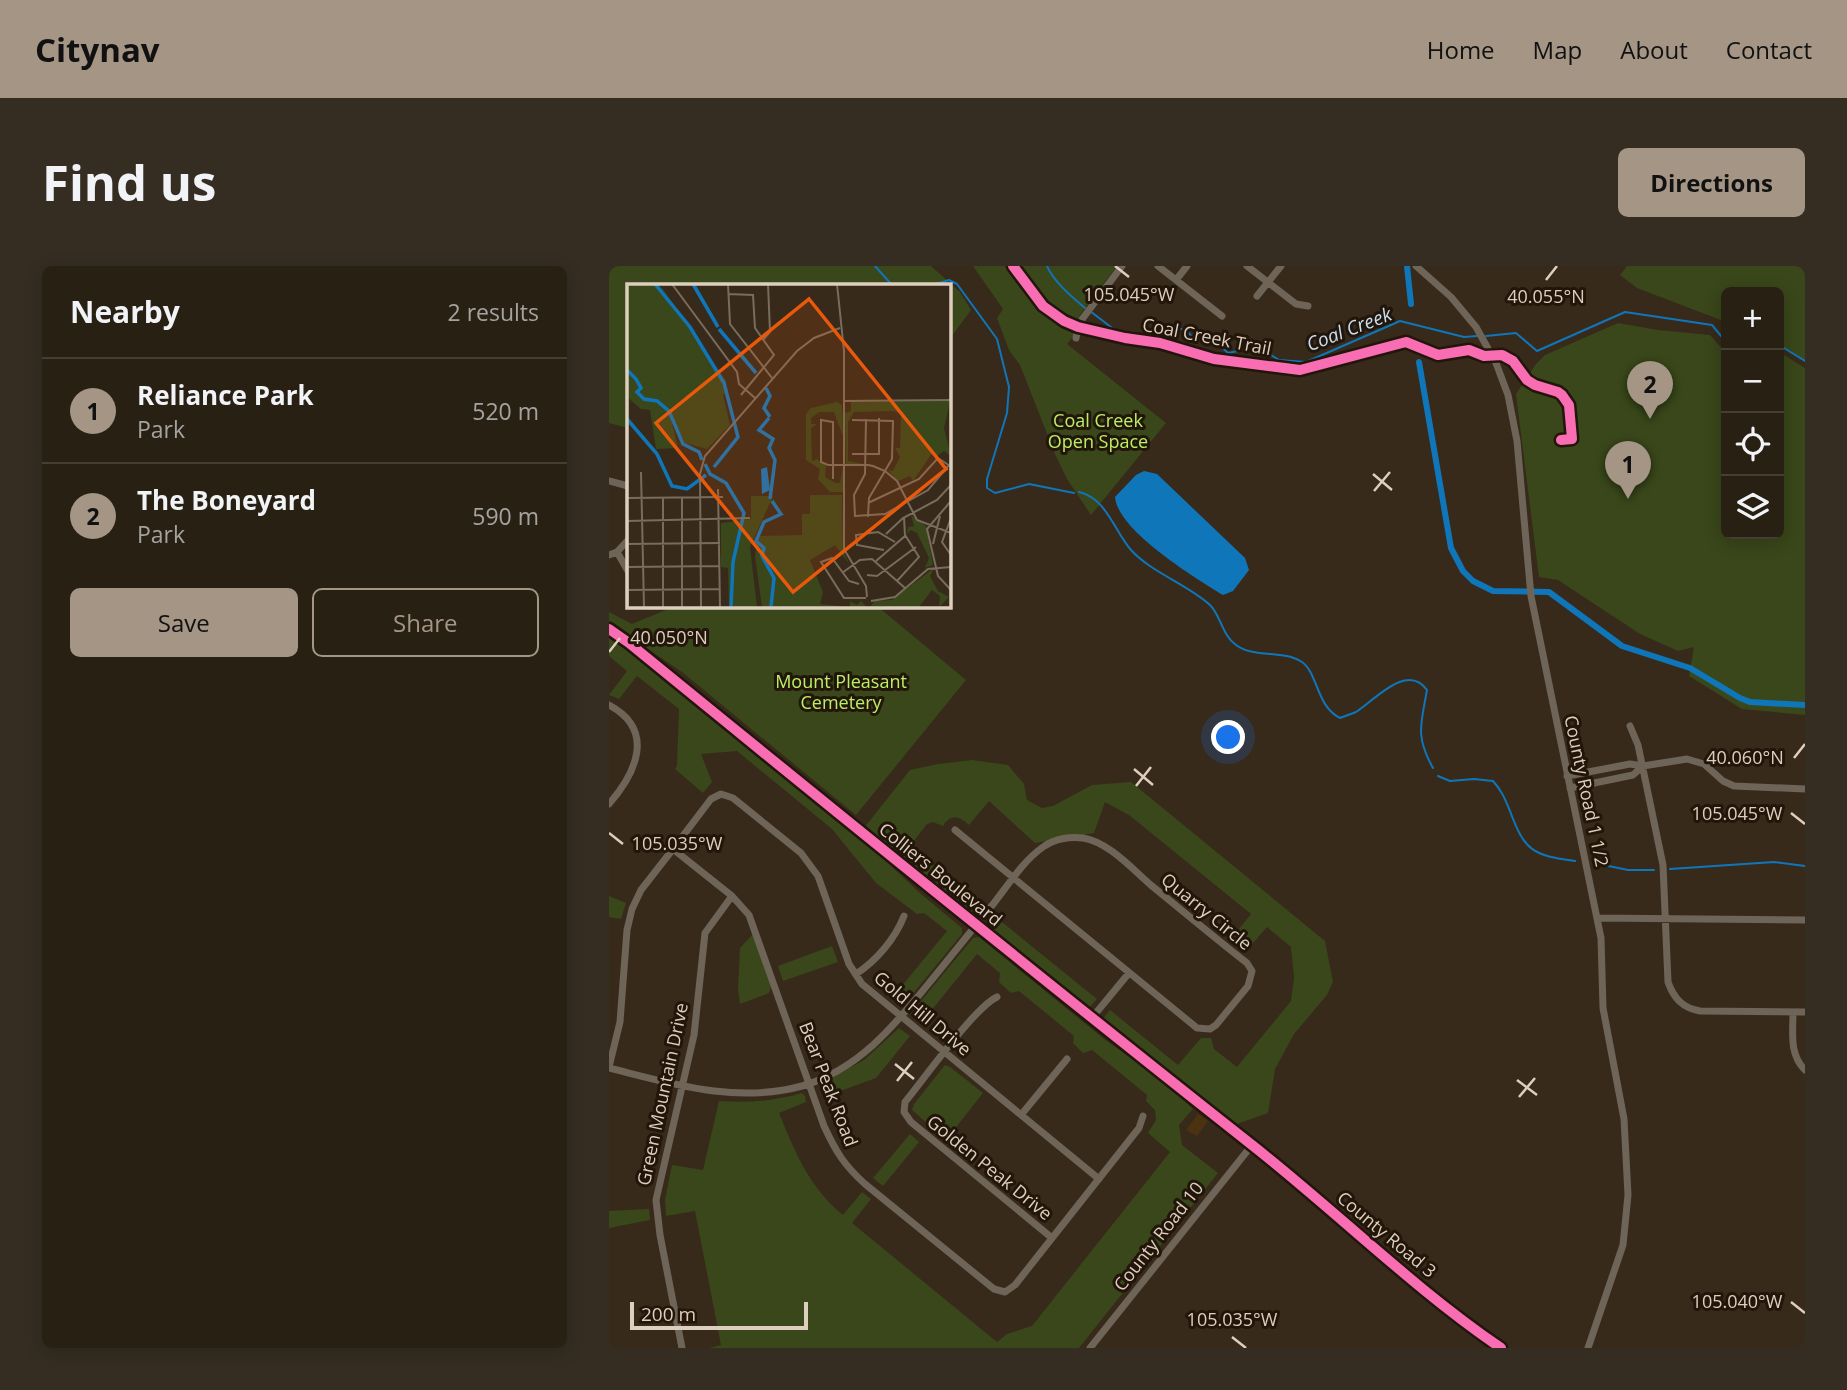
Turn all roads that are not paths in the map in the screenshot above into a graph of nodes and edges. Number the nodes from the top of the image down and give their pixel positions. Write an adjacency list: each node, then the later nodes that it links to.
1 (1122, 266): 12 (street)
2 (1158, 266): 7 (street)
3 (1187, 266): 7 (street)
4 (1247, 266): 8 (street)
5 (1281, 266): 8 (street)
6 (1416, 266): 24 (street, County Road 1 1/2)
7 (1176, 280): 11 (street)
8 (1268, 282): 9 (street); 10 (street)
9 (1257, 296)
10 (1308, 306)
11 (1222, 316)
12 (1076, 338)
13 (609, 481): 14 (street)
14 (627, 486)
15 (627, 541): 16 (street)
16 (613, 554): 17 (street)
17 (627, 570)
18 (609, 629): 36 (street, Colliers Boulevard)
19 (609, 705): 27 (street)
20 (1630, 726): 23 (street)
21 (1702, 752): 22 (street)
22 (1699, 762): 23 (street); 26 (street)
23 (1643, 766): 24 (street); 25 (street); 34 (street)
24 (1567, 776): 25 (street, County Road 1 1/2)
25 (1570, 788): 33 (street, County Road 1 1/2)
26 (1805, 789)
27 (609, 804)
28 (955, 830): 30 (street)
29 (673, 849): 31 (street, Bear Peak Road); 38 (street, Gold Hill Drive); 46 (street, Gold Hill Drive)
30 (1014, 878): 36 (street, Quarry Circle); 37 (street, Quarry Circle); 37 (street, Quarry Circle)
31 (732, 896): 48 (street, Bear Peak Road); 49 (street, Green Mountain Drive)
32 (904, 916): 38 (street)
33 (1597, 918): 34 (street); 58 (street, County Road 1 1/2)
34 (1666, 918): 35 (street); 40 (street)
35 (1805, 920)
36 (976, 925): 42 (street, Quarry Circle); 43 (street, Colliers Boulevard)
37 (1129, 973): 43 (street)
38 (856, 974): 42 (street, Gold Hill Drive)
39 (997, 997): 44 (street)
40 (1793, 1012): 41 (street); 47 (street)
41 (1805, 1012)
42 (902, 1017): 44 (street, Gold Hill Drive); 48 (street, Quarry Circle)
43 (1091, 1019): 52 (street, Colliers Boulevard)
44 (945, 1052): 50 (street, Gold Hill Drive); 54 (street, Golden Peak Drive)
45 (1067, 1059): 50 (street)
46 (609, 1068): 49 (street, Quarry Circle)
47 (1805, 1070)
48 (809, 1083): 49 (street, Quarry Circle); 54 (street, Bear Peak Road)
49 (682, 1086): 55 (street, Green Mountain Drive)
50 (1021, 1115): 53 (street, Gold Hill Drive)
51 (1143, 1116): 53 (street)
52 (1252, 1145): 56 (street, County Road 10); 57 (street, County Road 3)
53 (1099, 1178): 54 (street)
54 (1052, 1238)
55 (682, 1348)
56 (1090, 1348)
57 (1501, 1348)
58 (1588, 1348)

